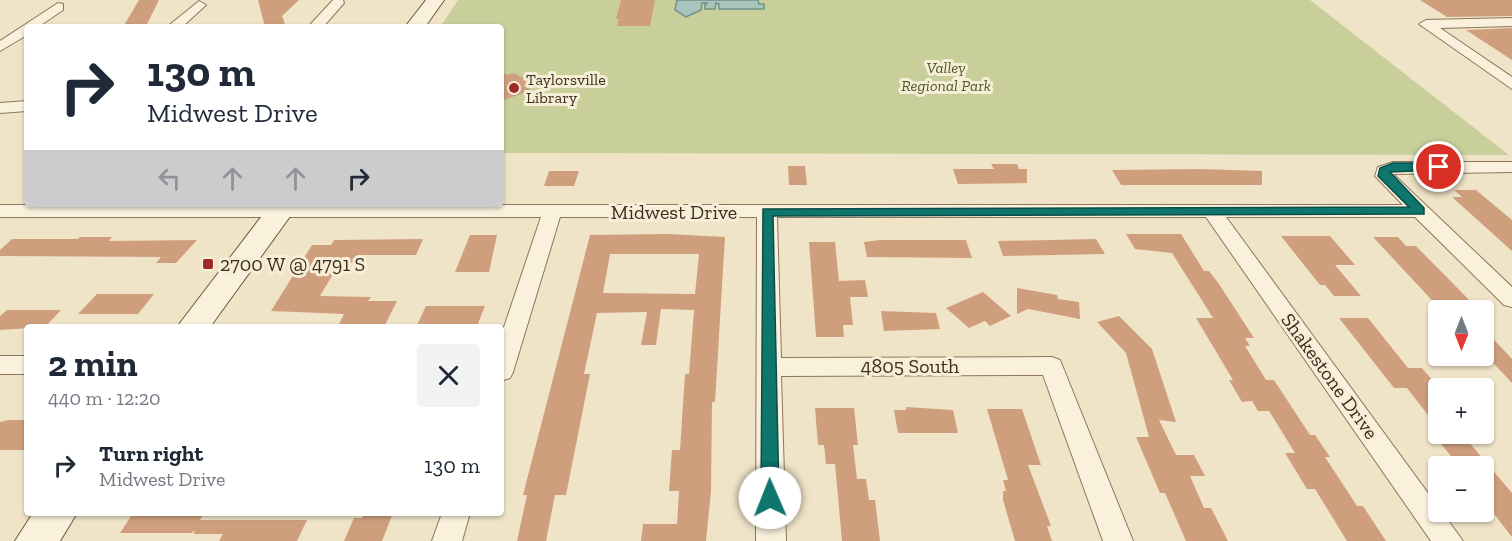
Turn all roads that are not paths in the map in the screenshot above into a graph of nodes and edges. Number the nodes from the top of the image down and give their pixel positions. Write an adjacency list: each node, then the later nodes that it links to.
1 (435, 0): 9 (main road)
2 (338, 3): 8 (street)
3 (199, 5): 7 (street)
4 (58, 7): 6 (street)
5 (1512, 22): 12 (street)
6 (33, 24)
7 (177, 24)
8 (318, 24)
9 (417, 24)
10 (24, 30): 11 (street)
11 (0, 47)
12 (1512, 84)
13 (24, 106): 14 (street)
14 (0, 108)
15 (1512, 167): 19 (street)
16 (282, 207): 17 (street, Midwest Drive); 20 (street, Midwest Drive); 23 (main road)
17 (0, 211)
18 (1212, 211): 19 (street, Midwest Drive); 21 (street, Midwest Drive); 34 (street, Shakestone Drive)
19 (1420, 211): 22 (street)
20 (552, 212): 21 (street, Midwest Drive); 24 (street)
21 (767, 212): 27 (street)
22 (1512, 300)
23 (195, 324)
24 (504, 361)
25 (0, 365): 26 (street)
26 (24, 365)
27 (768, 367): 32 (street); 33 (street, 4805 South)
28 (55, 516): 30 (main road)
29 (455, 516): 31 (street)
30 (36, 541)
31 (447, 541)
32 (771, 541)
33 (1118, 541)
34 (1448, 541)

